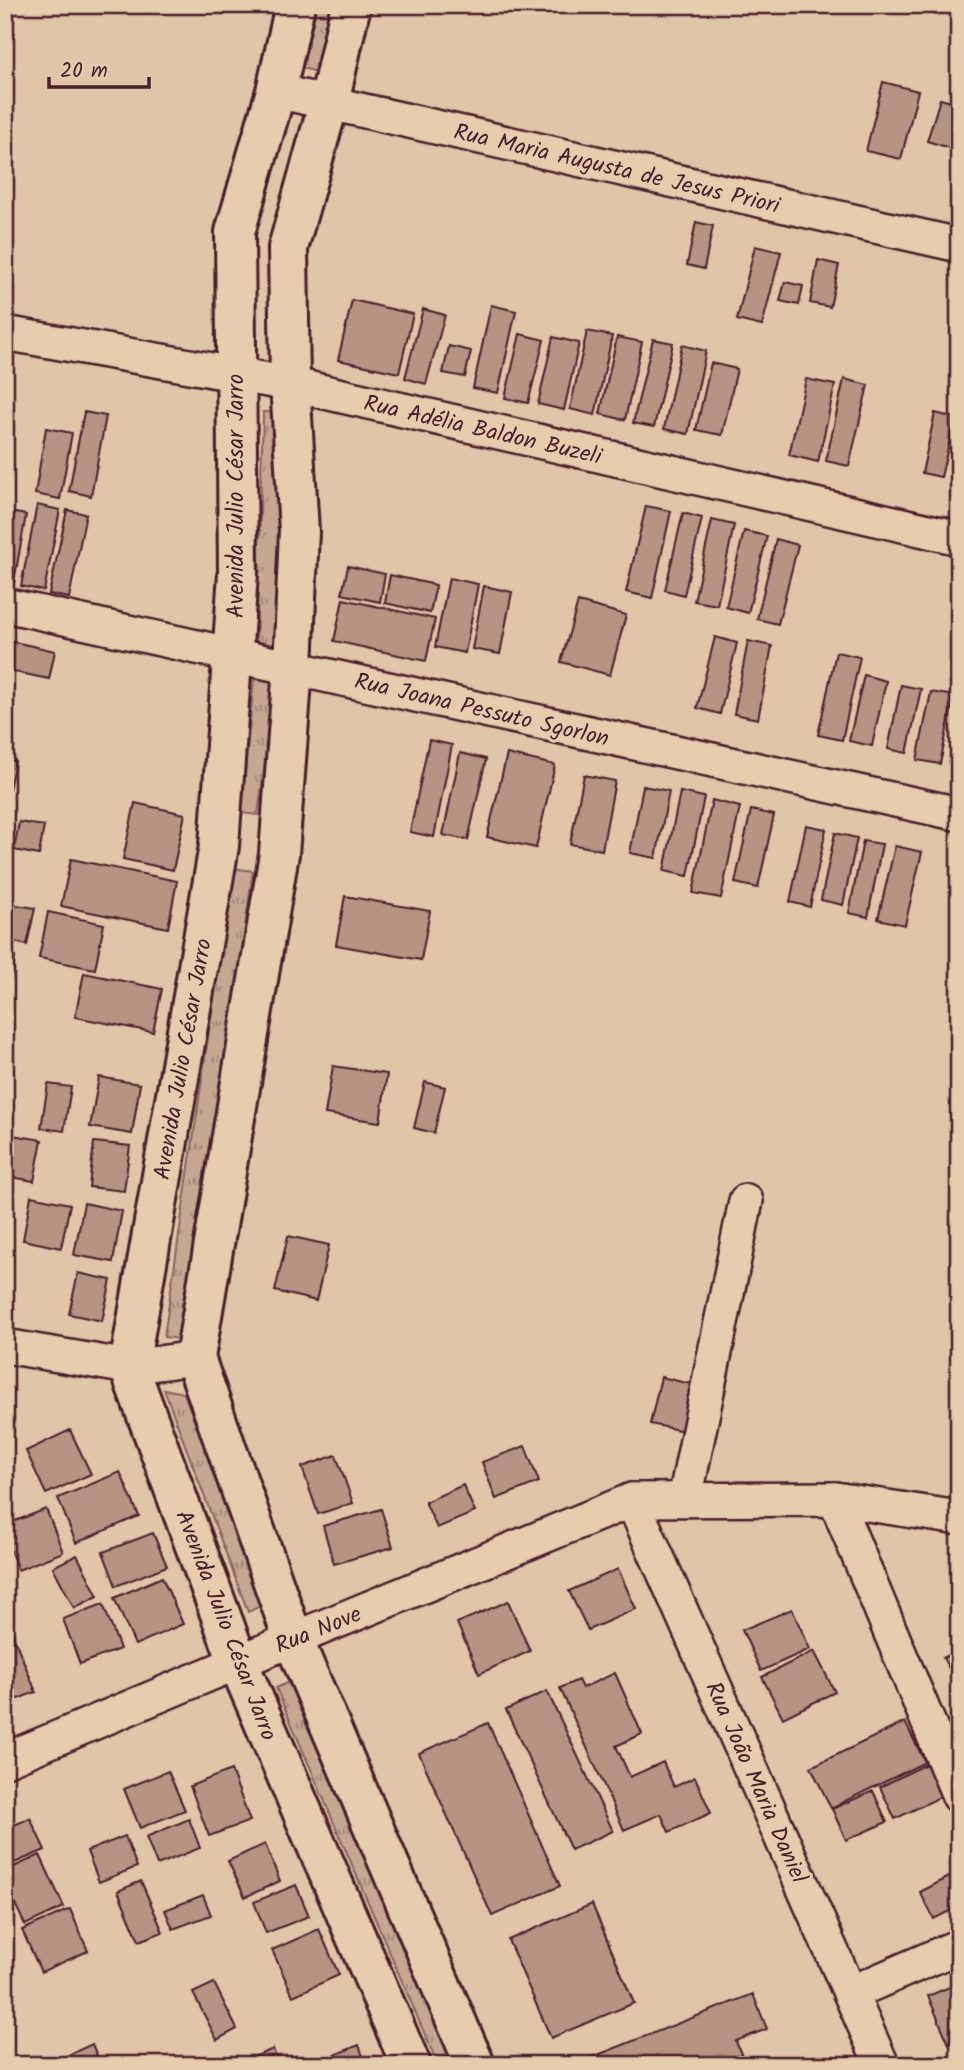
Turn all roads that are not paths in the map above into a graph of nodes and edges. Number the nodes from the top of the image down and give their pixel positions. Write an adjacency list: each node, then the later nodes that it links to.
1 (295, 5): 3 (street, Avenida Julio César Jarro)
2 (351, 5): 4 (street)
3 (276, 91): 4 (street, Rua Maria Augusta de Jesus Priori); 7 (street, Avenida Julio César Jarro)
4 (329, 102): 5 (street, Rua Maria Augusta de Jesus Priori); 8 (street)
5 (959, 245)
6 (5, 333): 7 (street, Rua Adélia Baldon Buzeli)
7 (235, 374): 8 (street, Rua Adélia Baldon Buzeli); 11 (street, Avenida Julio César Jarro)
8 (290, 384): 9 (street, Rua Adélia Baldon Buzeli); 12 (street)
9 (959, 538)
10 (5, 605): 11 (street, Rua Joana Pessuto Sgorlon)
11 (233, 654): 12 (street, Rua Joana Pessuto Sgorlon); 14 (street, Avenida Julio César Jarro)
12 (293, 667): 13 (street, Rua Joana Pessuto Sgorlon); 15 (street)
13 (959, 814)
14 (219, 846): 15 (street); 19 (street, Avenida Julio César Jarro)
15 (279, 855): 18 (street)
16 (746, 1201): 20 (street)
17 (5, 1346): 19 (street)
18 (195, 1358): 19 (street); 24 (street)
19 (129, 1367): 25 (street, Avenida Julio César Jarro)
20 (685, 1499): 21 (street); 22 (street)
21 (835, 1499): 23 (street); 27 (street)
22 (632, 1500): 24 (street, Rua Nove); 29 (street, Rua João Maria Daniel)
23 (959, 1518)
24 (293, 1639): 25 (street, Rua Nove); 30 (street)
25 (238, 1662): 26 (street, Rua Nove); 31 (street, Avenida Julio César Jarro)
26 (5, 1760)
27 (959, 1796)
28 (959, 1945): 29 (street)
29 (851, 1993): 34 (street, Rua João Maria Daniel)
30 (447, 2000): 31 (street); 33 (street)
31 (393, 2023): 32 (street, Avenida Julio César Jarro)
32 (411, 2065)
33 (475, 2065)
34 (882, 2065)

